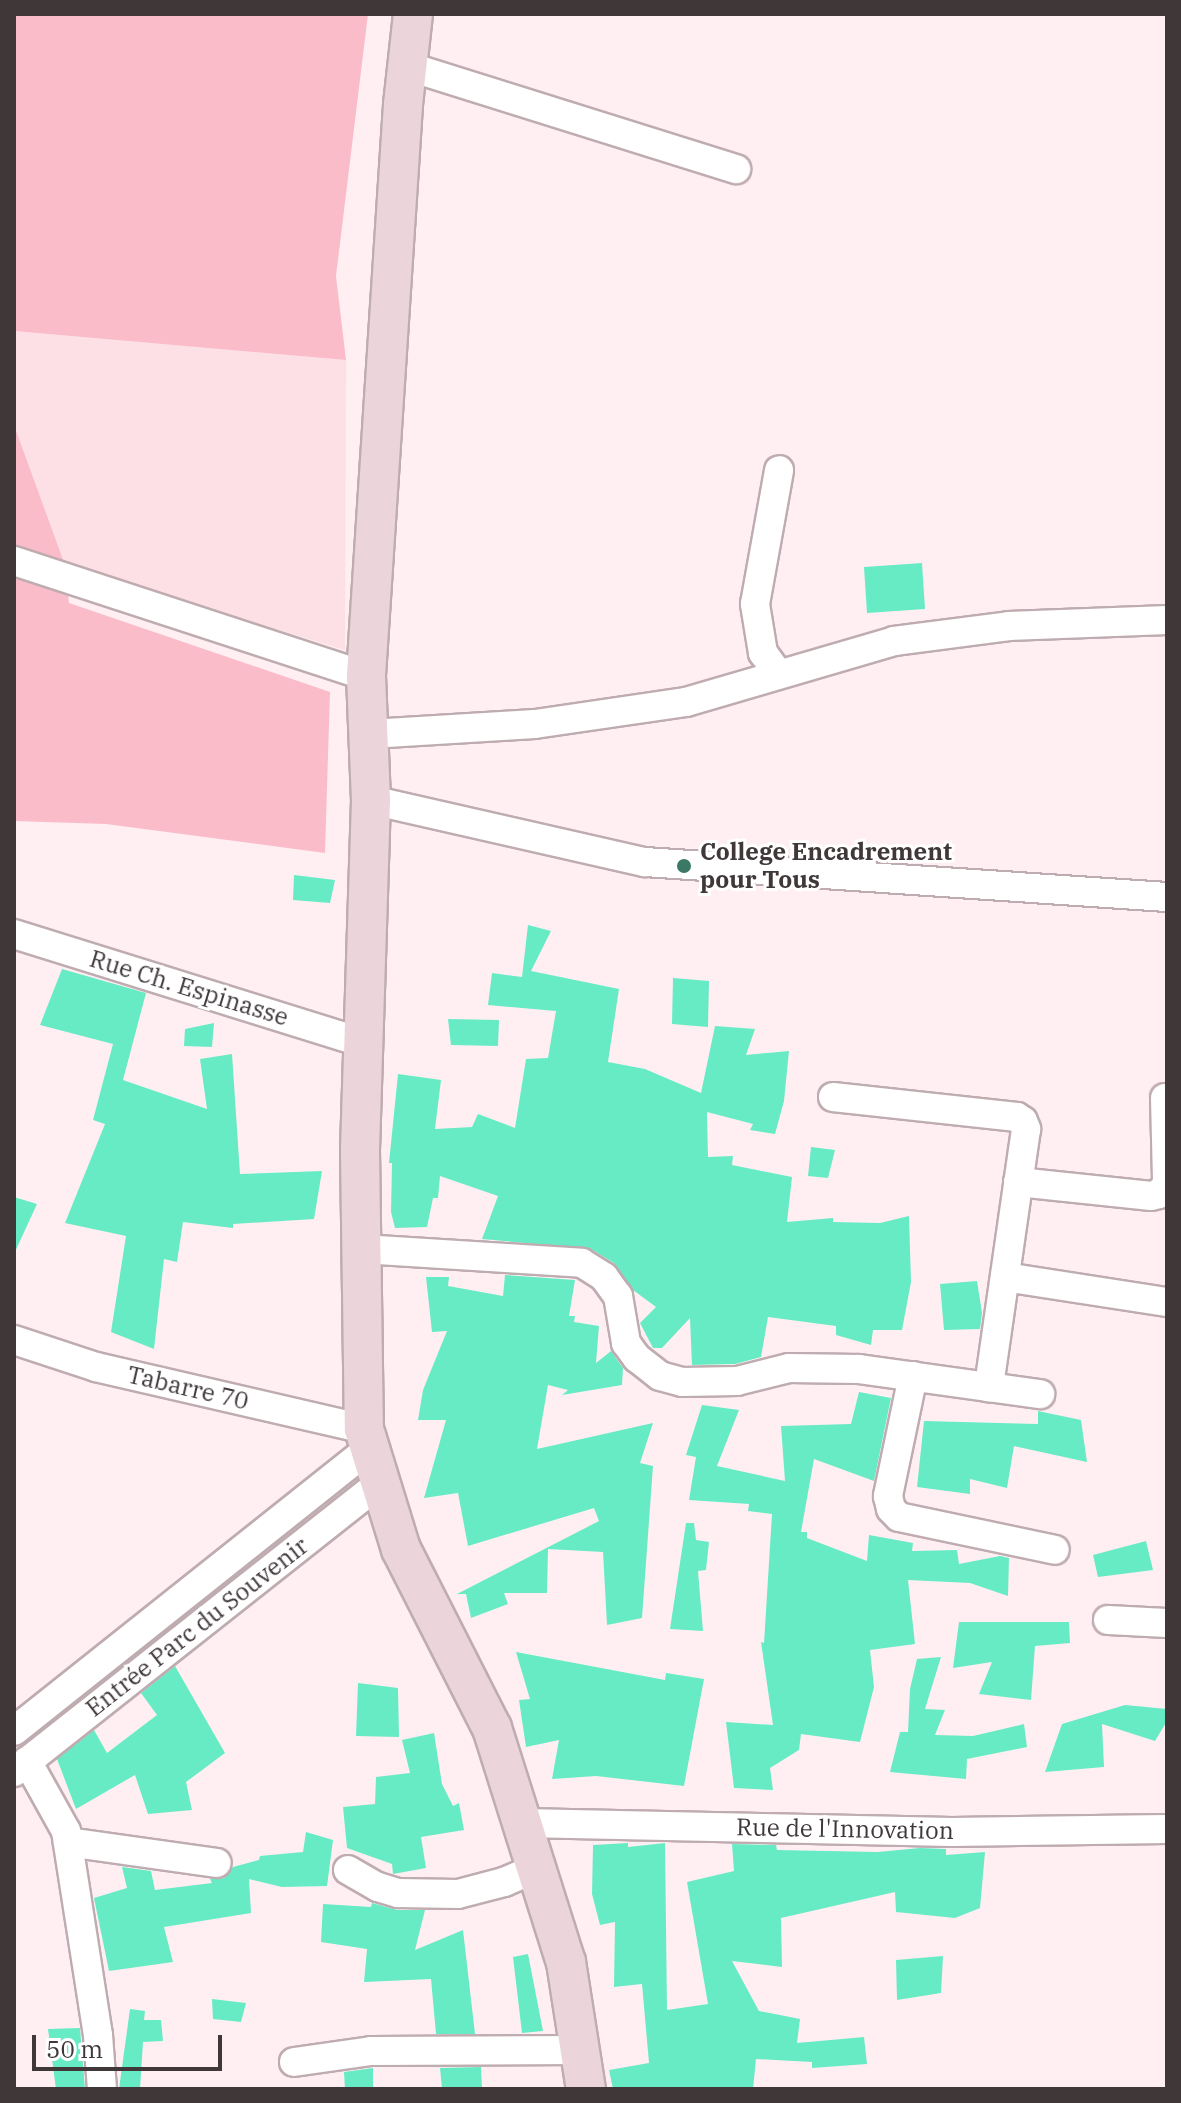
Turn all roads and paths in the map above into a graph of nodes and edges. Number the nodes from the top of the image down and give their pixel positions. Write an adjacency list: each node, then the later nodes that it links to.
1 (413, 14): 2 (main road)
2 (407, 66): 3 (street); 8 (main road)
3 (736, 169)
4 (779, 470): 7 (street)
5 (14, 561): 8 (street)
6 (1167, 620): 7 (street)
7 (777, 672): 9 (street)
8 (366, 676): 9 (main road)
9 (370, 734): 10 (main road)
10 (371, 800): 11 (street); 13 (main road)
11 (1167, 897)
12 (14, 934): 13 (street, Rue Ch. Espinasse)
13 (364, 1043): 18 (main road)
14 (833, 1097): 17 (street)
15 (1165, 1098): 16 (street)
16 (1167, 1181): 17 (street)
17 (1018, 1182): 19 (street)
18 (362, 1249): 22 (street); 25 (main road)
19 (1005, 1277): 20 (street); 23 (street)
20 (1167, 1302)
21 (14, 1340): 25 (street, Tabarre 70)
22 (913, 1376): 23 (street); 26 (street)
23 (989, 1387): 24 (street)
24 (1040, 1394)
25 (371, 1454): 29 (street, Entrée Parc du Souvenir); 30 (street, Entrée Parc du Souvenir); 31 (main road)
26 (1055, 1550)
27 (1108, 1620): 28 (street)
28 (1167, 1623)
29 (14, 1731)
30 (21, 1766): 33 (street)
31 (523, 1823): 32 (street, Rue de l'Innovation); 35 (main road)
32 (1167, 1829)
33 (68, 1842): 34 (street); 39 (street)
34 (217, 1863)
35 (537, 1868): 36 (street); 37 (main road)
36 (348, 1870)
37 (580, 2050): 38 (street); 40 (main road)
38 (294, 2062)
39 (102, 2089)
40 (586, 2089)

